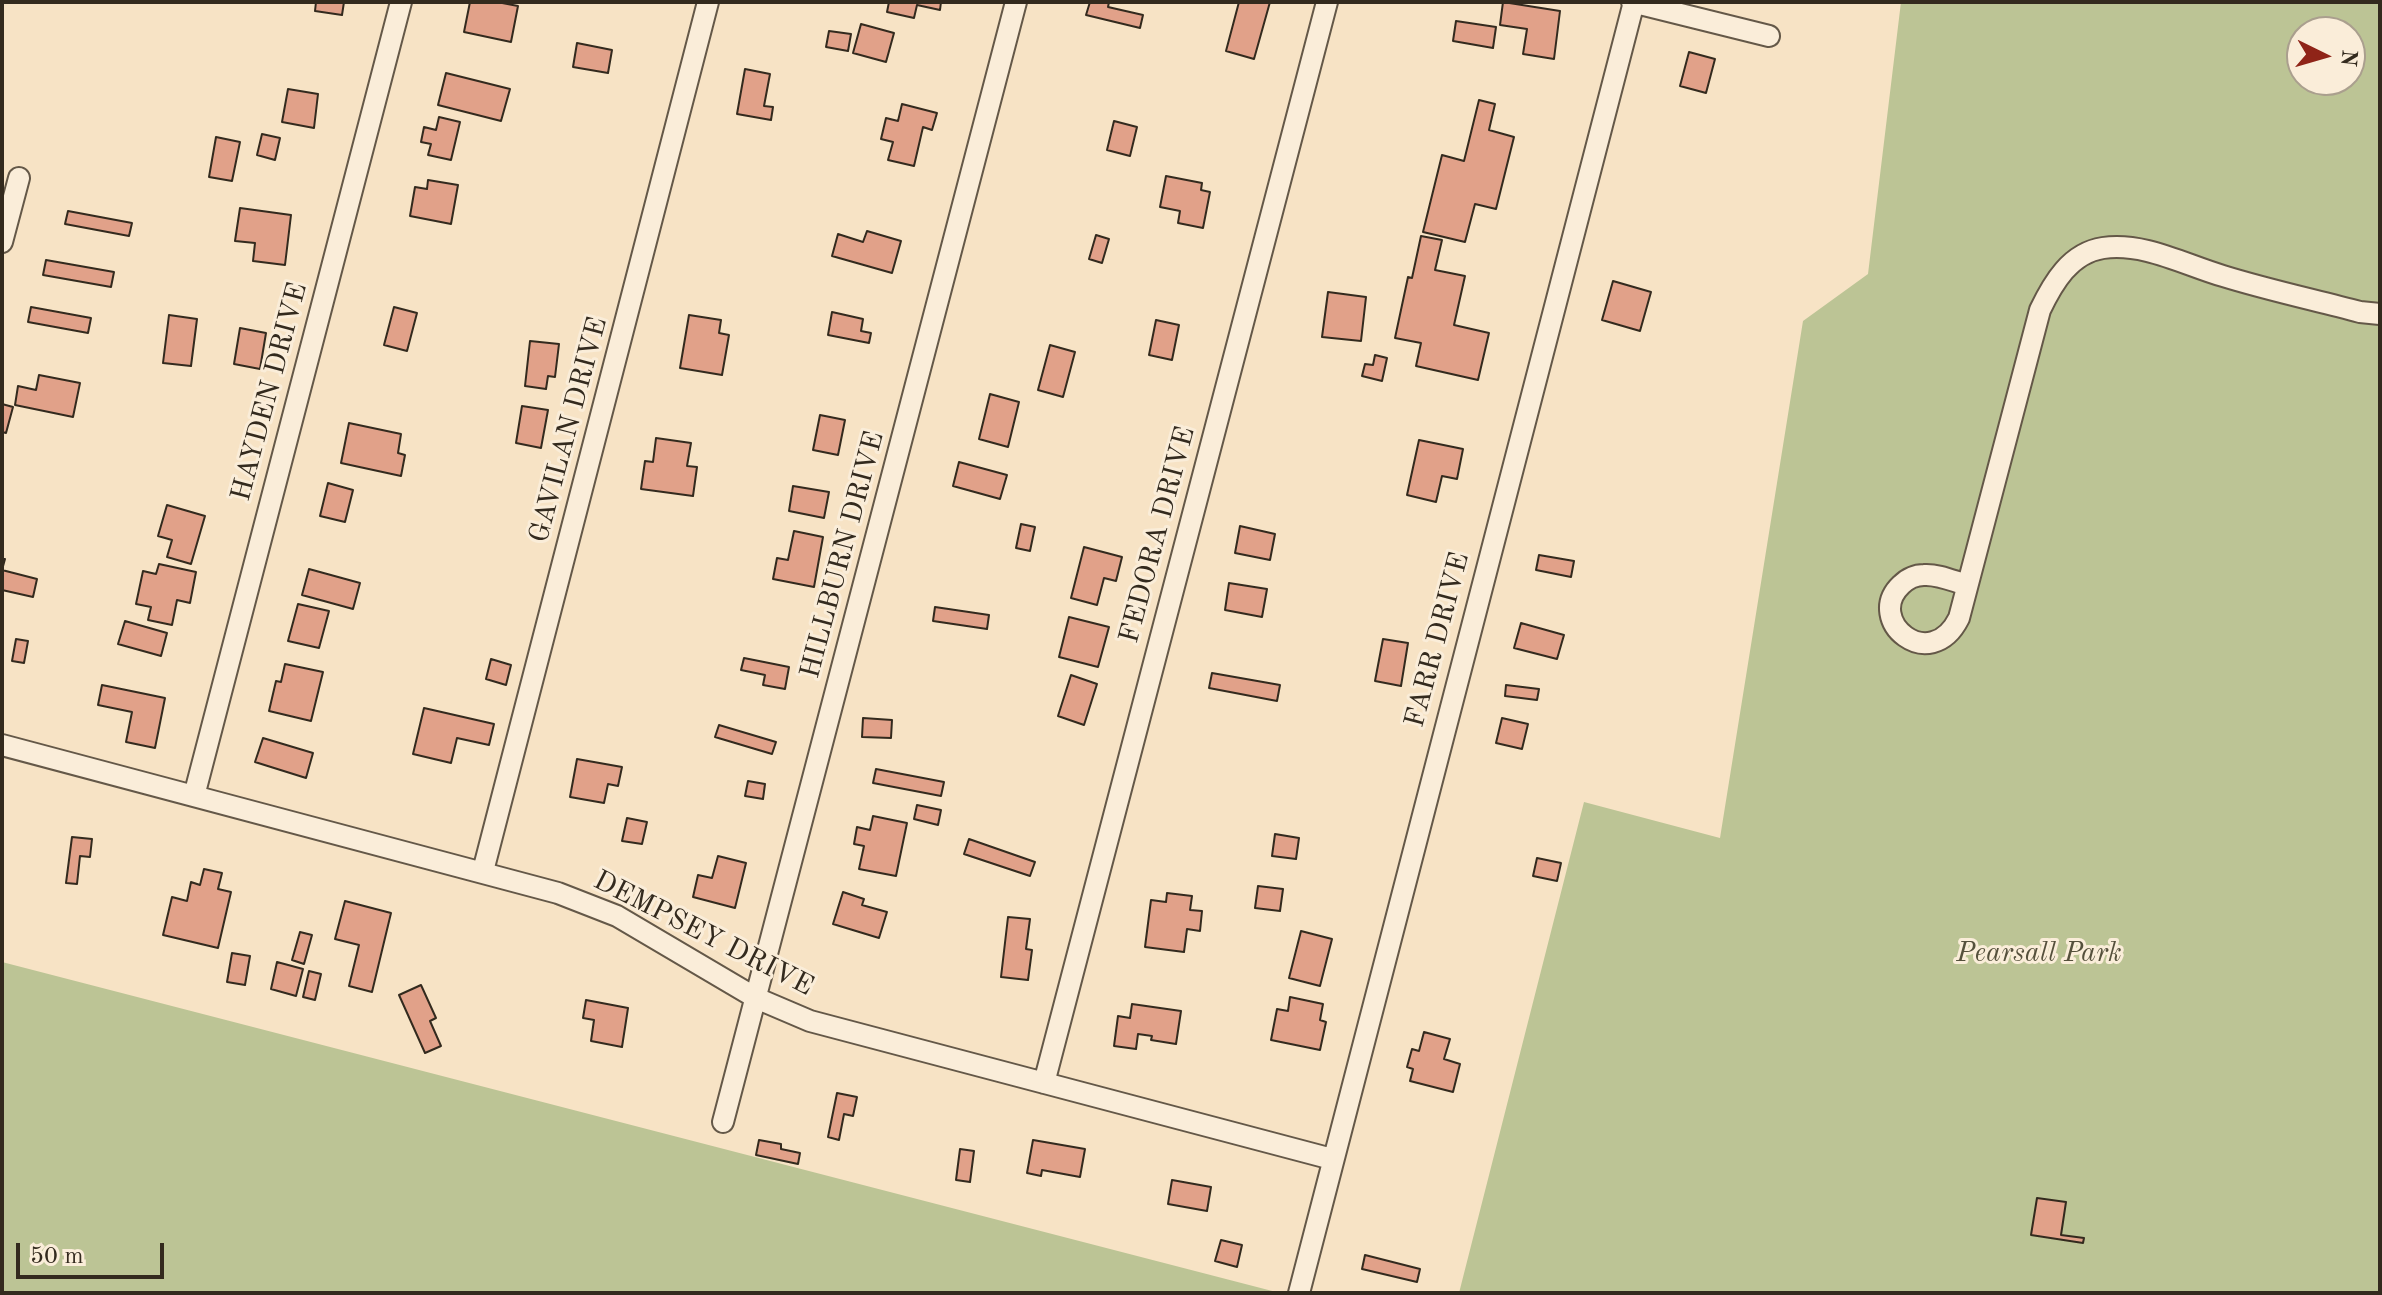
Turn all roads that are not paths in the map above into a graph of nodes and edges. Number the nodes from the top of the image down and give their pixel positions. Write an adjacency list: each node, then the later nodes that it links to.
1 (401, 2): 12 (street, HAYDEN DRIVE)
2 (708, 2): 13 (street, GAVILAN DRIVE)
3 (1016, 2): 14 (street, HILLBURN DRIVE)
4 (1327, 2): 15 (street, FEDORA DRIVE)
5 (1633, 2): 6 (street); 17 (street, FARR DRIVE)
6 (1769, 36)
7 (19, 178): 8 (street)
8 (2, 242)
9 (2380, 314): 10 (street)
10 (1967, 585)
11 (2, 745): 12 (street, DEMPSEY DRIVE)
12 (194, 796): 13 (street, DEMPSEY DRIVE)
13 (483, 871): 14 (street, DEMPSEY DRIVE)
14 (756, 998): 15 (street, DEMPSEY DRIVE); 16 (street, HILLBURN DRIVE)
15 (1044, 1083): 17 (street, DEMPSEY DRIVE)
16 (723, 1122)
17 (1332, 1159): 18 (street, FARR DRIVE)
18 (1299, 1293)

